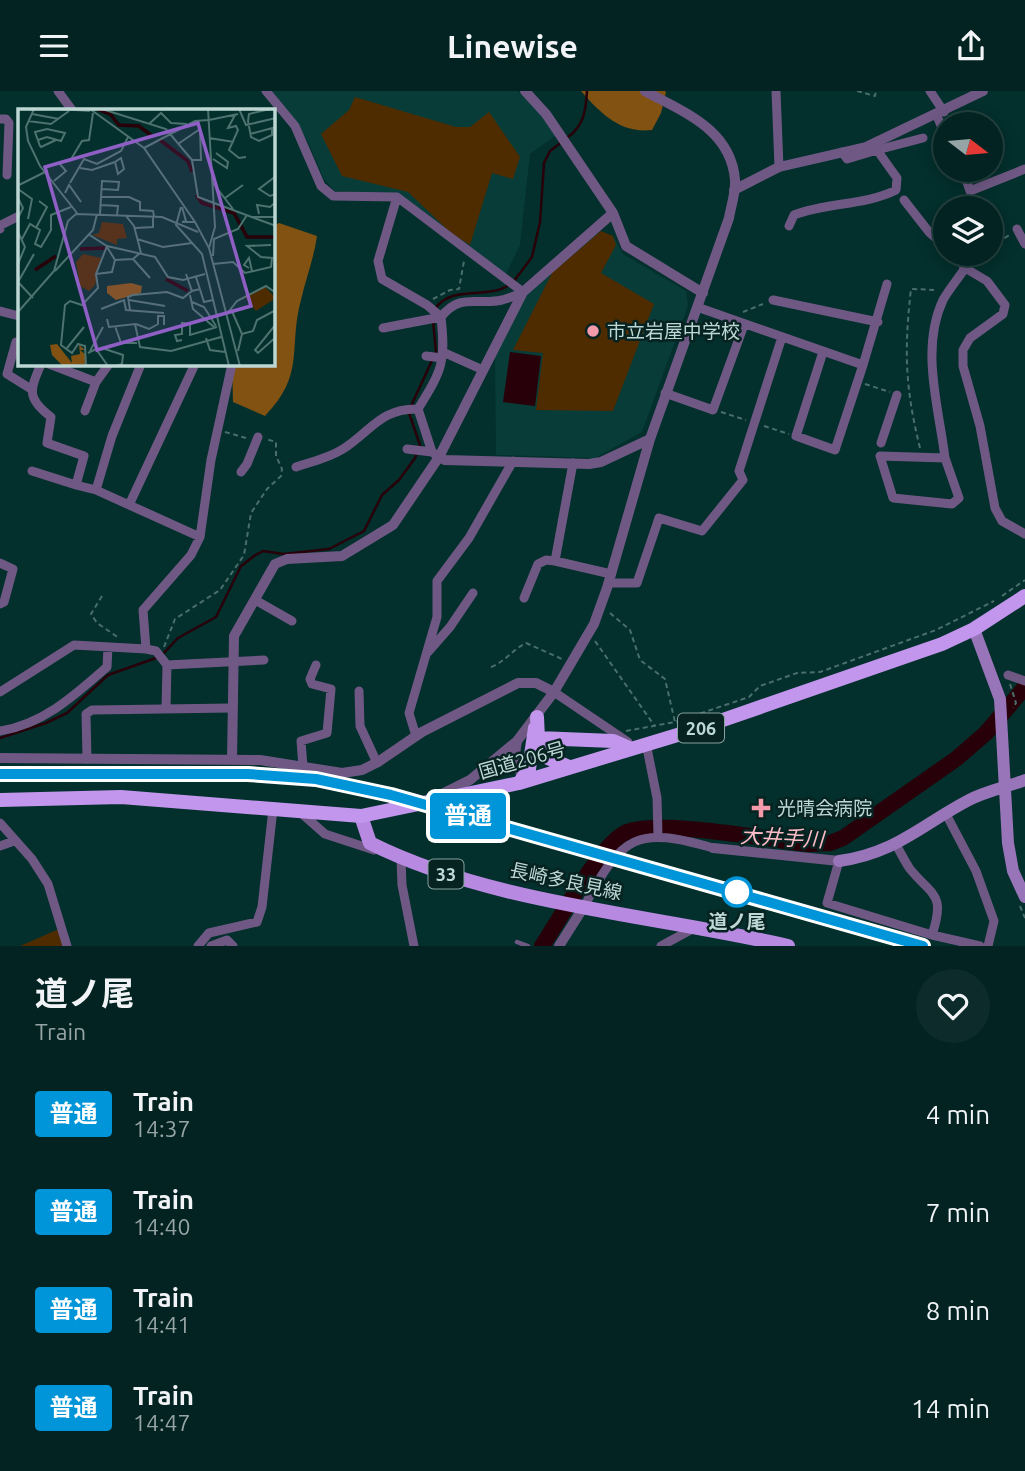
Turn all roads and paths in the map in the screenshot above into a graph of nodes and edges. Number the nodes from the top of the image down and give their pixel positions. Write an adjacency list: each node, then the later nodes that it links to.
1 (58, 91): 10 (street)
2 (266, 91): 25 (street)
3 (525, 91): 27 (street)
4 (645, 91): 24 (street)
5 (776, 91): 18 (street)
6 (857, 91): 7 (path)
7 (876, 91)
8 (930, 91): 11 (street)
9 (983, 91): 12 (street)
10 (71, 109)
11 (940, 112)
12 (945, 112)
13 (933, 118): 17 (street)
14 (0, 119): 20 (street)
15 (923, 138): 16 (street)
16 (877, 150): 17 (street); 29 (street)
17 (842, 152): 18 (street)
18 (779, 167): 24 (street)
19 (1025, 169): 21 (street)
20 (7, 175)
21 (1003, 178)
22 (967, 182): 23 (street)
23 (992, 182)
24 (734, 190): 40 (street)
25 (397, 197): 35 (street); 42 (street)
26 (904, 200): 32 (street)
27 (613, 213): 39 (street); 40 (street)
28 (18, 216): 30 (street)
29 (789, 226)
30 (0, 229)
31 (1017, 229): 33 (path); 34 (street)
32 (933, 236)
33 (1003, 242)
34 (1025, 244)
35 (466, 250): 39 (street); 42 (path)
36 (965, 268): 38 (street); 87 (street)
37 (887, 284): 45 (street)
38 (952, 288): 77 (street); 78 (path)
39 (520, 289): 44 (street); 60 (street)
40 (703, 293): 43 (street)
41 (773, 300): 45 (street); 46 (path)
42 (427, 305): 44 (street)
43 (697, 307): 46 (street); 64 (street)
44 (441, 317): 47 (street); 51 (street)
45 (878, 322): 53 (street)
46 (744, 325): 48 (street); 67 (street)
47 (383, 328)
48 (782, 337): 50 (street); 69 (street)
49 (18, 343): 63 (street)
50 (823, 352): 53 (street); 71 (street)
51 (444, 355): 52 (street); 60 (street); 66 (street)
52 (426, 356)
53 (863, 365): 61 (street)
54 (40, 366): 63 (street)
55 (54, 366): 62 (street)
56 (108, 366): 62 (street)
57 (140, 366): 85 (street)
58 (194, 366): 86 (street)
59 (232, 366): 70 (street)
60 (483, 370): 76 (street)
61 (858, 381): 65 (path); 71 (street)
62 (96, 382): 68 (street)
63 (31, 389): 84 (street)
64 (666, 393): 67 (street); 73 (street)
65 (897, 395): 74 (street)
66 (418, 409): 76 (street); 81 (street)
67 (713, 409): 69 (path)
68 (85, 411)
69 (755, 423): 71 (path); 91 (street)
70 (217, 429): 72 (path); 88 (street)
71 (796, 436)
72 (258, 439): 83 (street); 107 (path)
73 (650, 439): 80 (street); 91 (street)
74 (881, 443)
75 (407, 449): 76 (street)
76 (436, 455): 79 (street); 97 (street)
77 (944, 458): 78 (street); 78 (street)
78 (923, 459)
79 (513, 461): 80 (street); 106 (street)
80 (573, 463): 89 (street)
81 (296, 467)
82 (32, 471): 84 (street)
83 (240, 472)
84 (76, 485): 85 (street)
85 (96, 490): 86 (street)
86 (129, 505): 88 (street)
87 (1025, 534)
88 (200, 537): 105 (street)
89 (555, 561): 91 (street); 96 (street)
90 (0, 563): 98 (street)
91 (610, 578): 99 (street)
92 (1025, 580): 123 (path)
93 (473, 593): 106 (street)
94 (102, 596): 103 (path)
95 (1025, 596): 101 (highway, 国道206号 / 206)
96 (524, 598)
97 (255, 600): 100 (street); 109 (street)
98 (0, 604)
99 (601, 606): 102 (street); 123 (path)
100 (292, 621)
101 (974, 629): 130 (highway, 国道206号 / 206); 139 (main road)
102 (590, 631): 110 (street); 124 (path)
103 (124, 639)
104 (108, 647): 105 (street); 117 (street); 125 (street)
105 (146, 649): 107 (street)
106 (428, 652): 127 (street)
107 (161, 658): 109 (street); 120 (street)
108 (264, 660): 109 (street)
109 (233, 661): 119 (street)
110 (571, 663): 112 (path); 118 (street)
111 (316, 665): 135 (street)
112 (491, 667)
113 (1007, 675): 114 (street)
114 (1022, 678)
115 (1011, 688): 121 (path)
116 (359, 691): 134 (street)
117 (0, 692)
118 (554, 692): 122 (street); 126 (street); 127 (street)
119 (232, 708): 120 (street); 133 (street)
120 (166, 709): 132 (street)
121 (1012, 709)
122 (537, 717): 128 (highway); 129 (street); 137 (highway)
123 (675, 722): 124 (path)
124 (655, 726): 126 (path)
125 (0, 731)
126 (614, 733): 130 (street)
127 (416, 736): 134 (street)
128 (538, 737): 130 (highway); 136 (highway)
129 (517, 741): 137 (street); 142 (street)
130 (637, 746): 136 (highway, 国道206号 / 206); 147 (street)
131 (0, 758): 132 (street)
132 (87, 759): 133 (street)
133 (232, 760): 135 (street)
134 (376, 763): 135 (street)
135 (303, 767)
136 (569, 767): 137 (highway, 国道206号 / 206)
137 (526, 779): 142 (highway, 国道206号 / 206)
138 (1025, 780): 139 (main road)
139 (1005, 788): 144 (main road); 154 (main road)
140 (0, 800): 141 (highway, 国道206号 / 206)
141 (273, 809): 143 (highway, 国道206号 / 206); 161 (street)
142 (387, 809): 145 (highway, 国道206号 / 206)
143 (299, 811): 145 (highway, 国道206号 / 206); 152 (street)
144 (946, 814): 149 (main road); 170 (street)
145 (361, 815): 152 (main road, 長崎多良見線 / 33)
146 (0, 823): 148 (street)
147 (658, 834): 151 (street); 155 (street)
148 (14, 841): 150 (street); 160 (street)
149 (896, 845): 153 (main road); 158 (street)
150 (0, 846)
151 (713, 848): 153 (street)
152 (401, 859): 155 (main road, 長崎多良見線 / 33); 164 (street)
153 (839, 861): 158 (street)
154 (1023, 897): 156 (path)
155 (585, 905): 157 (main road, 長崎多良見線 / 33); 166 (street)
156 (1025, 918)
157 (697, 927): 167 (street); 168 (main road, 長崎多良見線 / 33)
158 (932, 935): 169 (street)
159 (517, 942): 165 (lane)
160 (68, 946)
161 (198, 946)
162 (211, 946): 163 (street)
163 (233, 946)
164 (414, 946)
165 (528, 946)
166 (559, 946)
167 (661, 946)
168 (788, 946)
169 (980, 946)
170 (988, 946)

